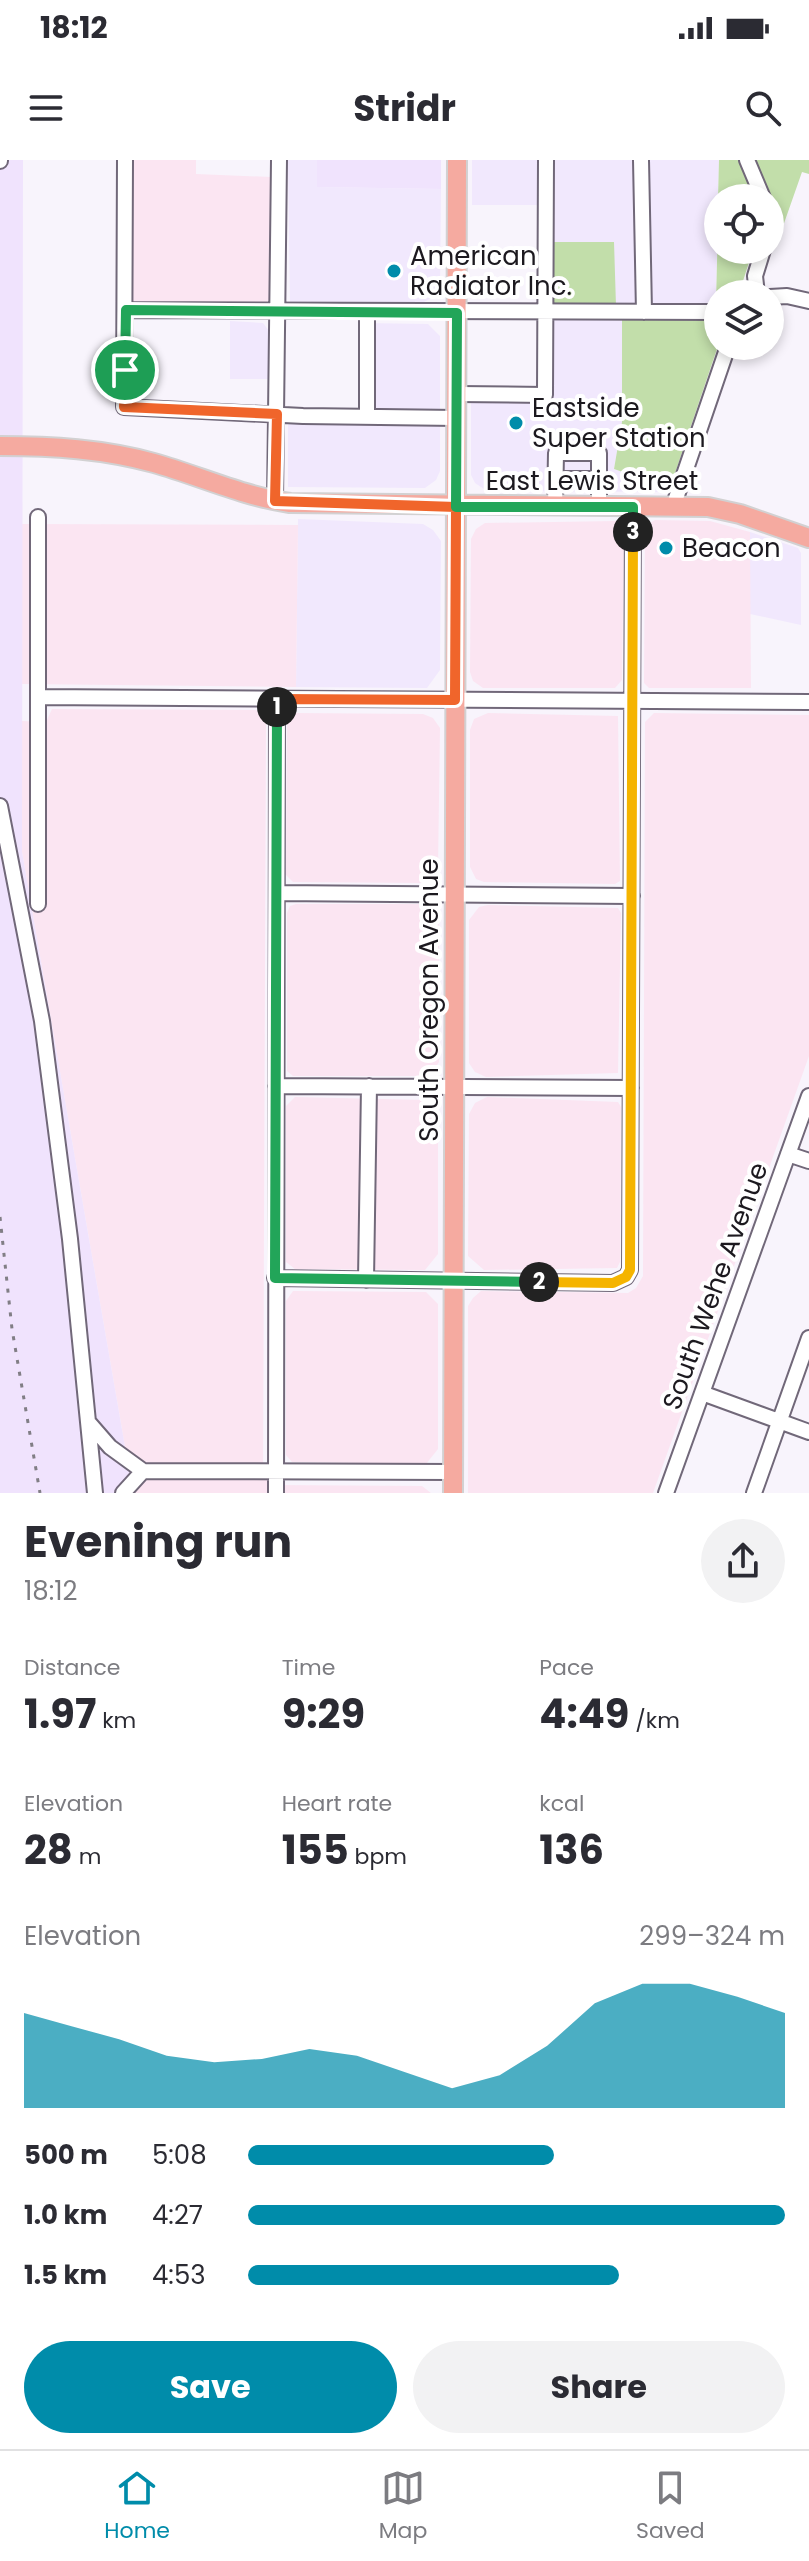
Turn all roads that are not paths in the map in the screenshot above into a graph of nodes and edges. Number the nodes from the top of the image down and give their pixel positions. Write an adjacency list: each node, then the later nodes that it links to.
1 (125, 160): 10 (street)
2 (279, 160): 11 (street)
3 (457, 160): 15 (main road, South Oregon Avenue)
4 (546, 160): 16 (street)
5 (641, 160): 13 (street)
6 (747, 160): 7 (street)
7 (757, 184)
8 (784, 298): 9 (street)
9 (809, 301)
10 (126, 310): 11 (street); 19 (street)
11 (279, 311): 12 (street); 19 (street)
12 (367, 312): 15 (street); 20 (street)
13 (644, 312): 14 (street); 16 (street)
14 (704, 312)
15 (457, 313): 16 (street); 18 (main road, South Oregon Avenue)
16 (547, 313): 18 (street)
17 (723, 360): 30 (street)
18 (457, 394): 21 (main road, South Oregon Avenue)
19 (277, 414): 20 (street); 25 (street)
20 (367, 417): 21 (street)
21 (457, 418): 26 (main road, South Oregon Avenue)
22 (0, 446): 25 (main road, East Lewis Street)
23 (555, 479): 24 (street); 24 (street); 27 (street)
24 (599, 479): 28 (street)
25 (275, 501): 26 (main road, East Lewis Street)
26 (456, 507): 27 (main road, East Lewis Street); 35 (main road, South Oregon Avenue)
27 (555, 507): 28 (main road, East Lewis Street)
28 (599, 507): 29 (main road, East Lewis Street)
29 (633, 507): 30 (main road, East Lewis Street); 36 (street)
30 (673, 507): 32 (main road, East Lewis Street)
31 (38, 517): 33 (street)
32 (809, 538)
33 (38, 697): 34 (street); 42 (street)
34 (277, 699): 35 (street); 39 (street)
35 (455, 700): 36 (street); 40 (main road, South Oregon Avenue)
36 (633, 701): 37 (street); 41 (street)
37 (809, 702)
38 (0, 806): 56 (street)
39 (277, 893): 40 (street); 43 (street)
40 (456, 895): 41 (street); 45 (main road, South Oregon Avenue)
41 (632, 896): 46 (street)
42 (38, 904)
43 (276, 1086): 44 (street); 50 (street)
44 (369, 1086): 45 (street); 51 (street)
45 (454, 1087): 46 (street); 52 (main road, South Oregon Avenue)
46 (631, 1088): 52 (street)
47 (809, 1096): 48 (street, South Wehe Avenue)
48 (788, 1154): 49 (street); 54 (street, South Wehe Avenue)
49 (809, 1161)
50 (275, 1278): 51 (street); 59 (street)
51 (366, 1280): 52 (street)
52 (453, 1281): 60 (main road, South Oregon Avenue)
53 (809, 1338): 55 (street)
54 (702, 1393): 55 (street); 65 (street, South Wehe Avenue)
55 (779, 1421): 57 (street); 66 (street)
56 (90, 1424): 58 (street); 61 (street)
57 (809, 1432)
58 (143, 1471): 59 (street); 62 (street)
59 (274, 1472): 60 (street); 63 (street)
60 (453, 1472): 64 (main road, South Oregon Avenue)
61 (95, 1493)
62 (123, 1493)
63 (276, 1493)
64 (453, 1493)
65 (666, 1493)
66 (754, 1493)

